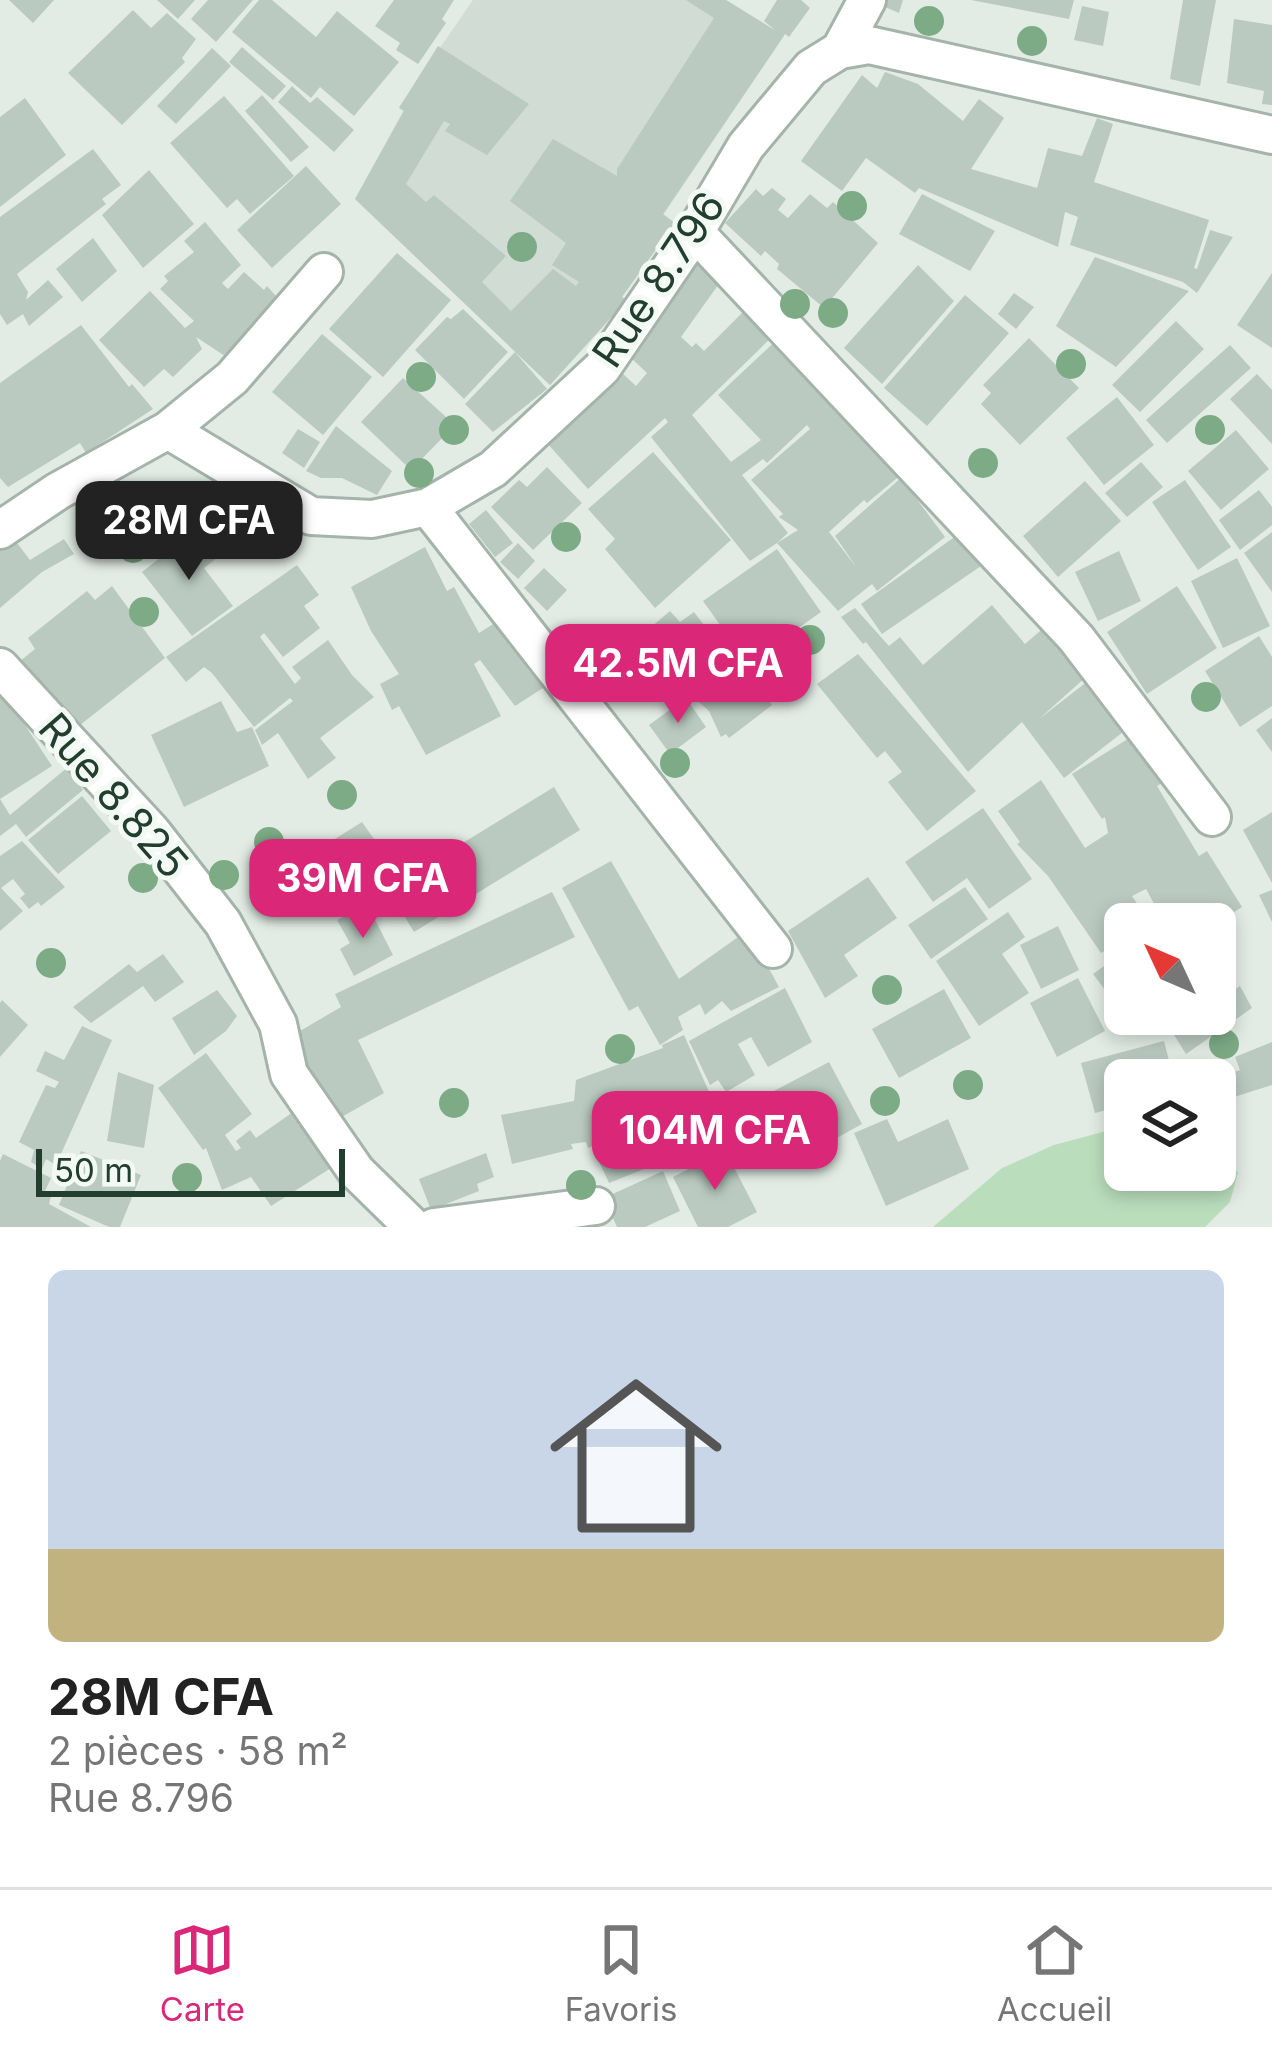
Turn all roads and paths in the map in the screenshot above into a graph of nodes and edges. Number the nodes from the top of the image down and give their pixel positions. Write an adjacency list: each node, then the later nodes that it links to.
1 (867, 0): 2 (street)
2 (840, 50): 3 (street); 4 (street, Rue 8.796)
3 (1272, 135)
4 (694, 232): 7 (street, Rue 8.796); 10 (street)
5 (323, 272): 6 (street)
6 (168, 430): 7 (street, Rue 8.796); 8 (street)
7 (428, 507): 11 (street)
8 (0, 530)
9 (0, 667): 13 (street, Rue 8.825)
10 (1212, 818)
11 (772, 949)
12 (596, 1206): 14 (street)
13 (413, 1227)
14 (434, 1227)

